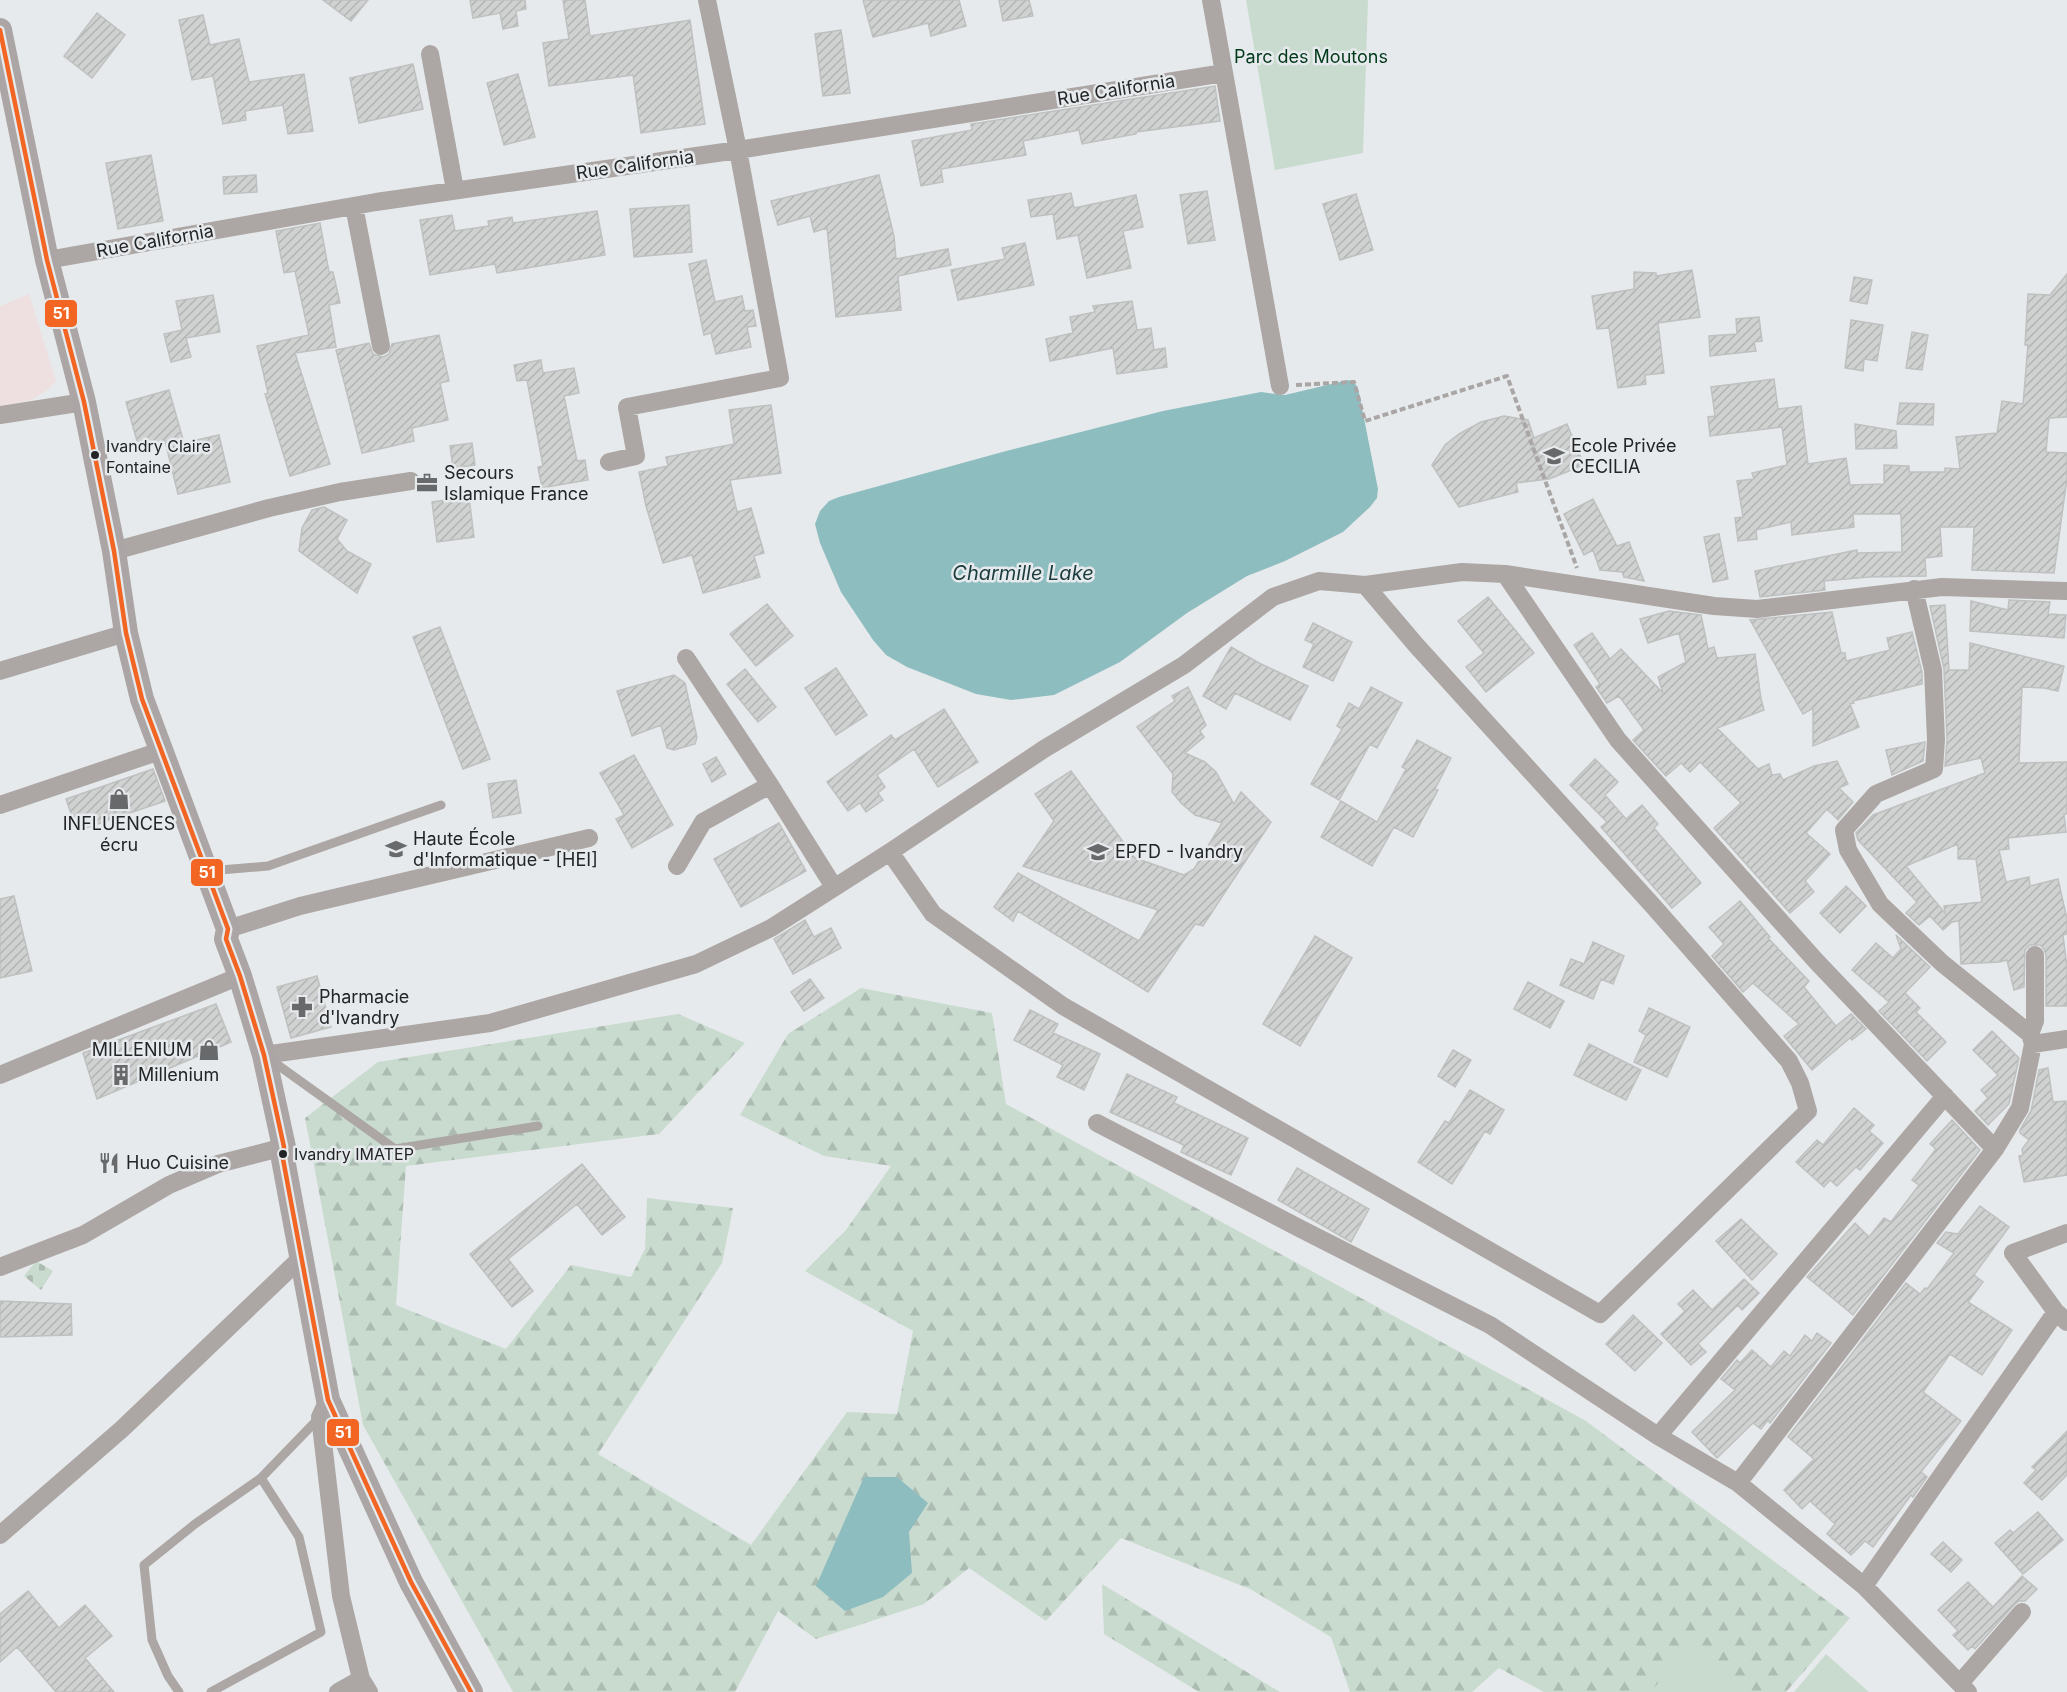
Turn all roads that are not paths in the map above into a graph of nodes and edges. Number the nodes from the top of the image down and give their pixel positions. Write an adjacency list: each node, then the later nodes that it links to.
1 (707, 0): 6 (street)
2 (1211, 0): 5 (street)
3 (0, 30): 9 (main road)
4 (430, 54): 7 (street)
5 (1224, 73): 6 (street, Rue California); 11 (street)
6 (738, 150): 7 (street, Rue California); 14 (street)
7 (455, 190): 8 (street, Rue California)
8 (354, 206): 9 (street, Rue California); 10 (street)
9 (47, 260): 12 (main road)
10 (381, 346)
11 (1280, 386)
12 (84, 402): 13 (street); 16 (main road)
13 (0, 415)
14 (609, 462)
15 (411, 481): 16 (street)
16 (114, 551): 21 (main road)
17 (1505, 574): 18 (street); 19 (street); 40 (street)
18 (1365, 585): 29 (street); 29 (street)
19 (1914, 589): 20 (street); 36 (street)
20 (2067, 591)
21 (126, 633): 23 (street); 24 (main road)
22 (686, 658): 25 (street)
23 (0, 671)
24 (160, 751): 26 (street); 31 (main road)
25 (770, 785): 30 (street); 32 (street)
26 (0, 805)
27 (441, 805): 31 (lane)
28 (589, 838): 33 (street)
29 (891, 852): 32 (street)
30 (677, 866)
31 (206, 871): 33 (main road)
32 (834, 887): 38 (street)
33 (228, 929): 35 (main road)
34 (2035, 955): 36 (street)
35 (240, 976): 38 (main road); 39 (street)
36 (2031, 1039): 37 (street); 44 (street)
37 (2067, 1039)
38 (264, 1055): 42 (lane); 43 (main road)
39 (0, 1075)
40 (1945, 1096): 44 (street); 50 (street)
41 (1097, 1123): 50 (street)
42 (538, 1126)
43 (284, 1147): 46 (main road); 47 (street)
44 (1995, 1149): 52 (street)
45 (2067, 1233): 48 (street)
46 (302, 1257): 49 (main road); 53 (street)
47 (0, 1267)
48 (2061, 1317): 54 (street)
49 (324, 1408): 51 (lane); 56 (street); 61 (main road)
50 (1658, 1436): 52 (street)
51 (261, 1478): 58 (lane); 59 (lane)
52 (1738, 1483): 54 (street)
53 (0, 1535)
54 (1864, 1586): 57 (street)
55 (2022, 1612): 57 (street)
56 (365, 1685): 60 (street)
57 (1964, 1687)
58 (179, 1692)
59 (211, 1692)
60 (338, 1692)
61 (471, 1692)

